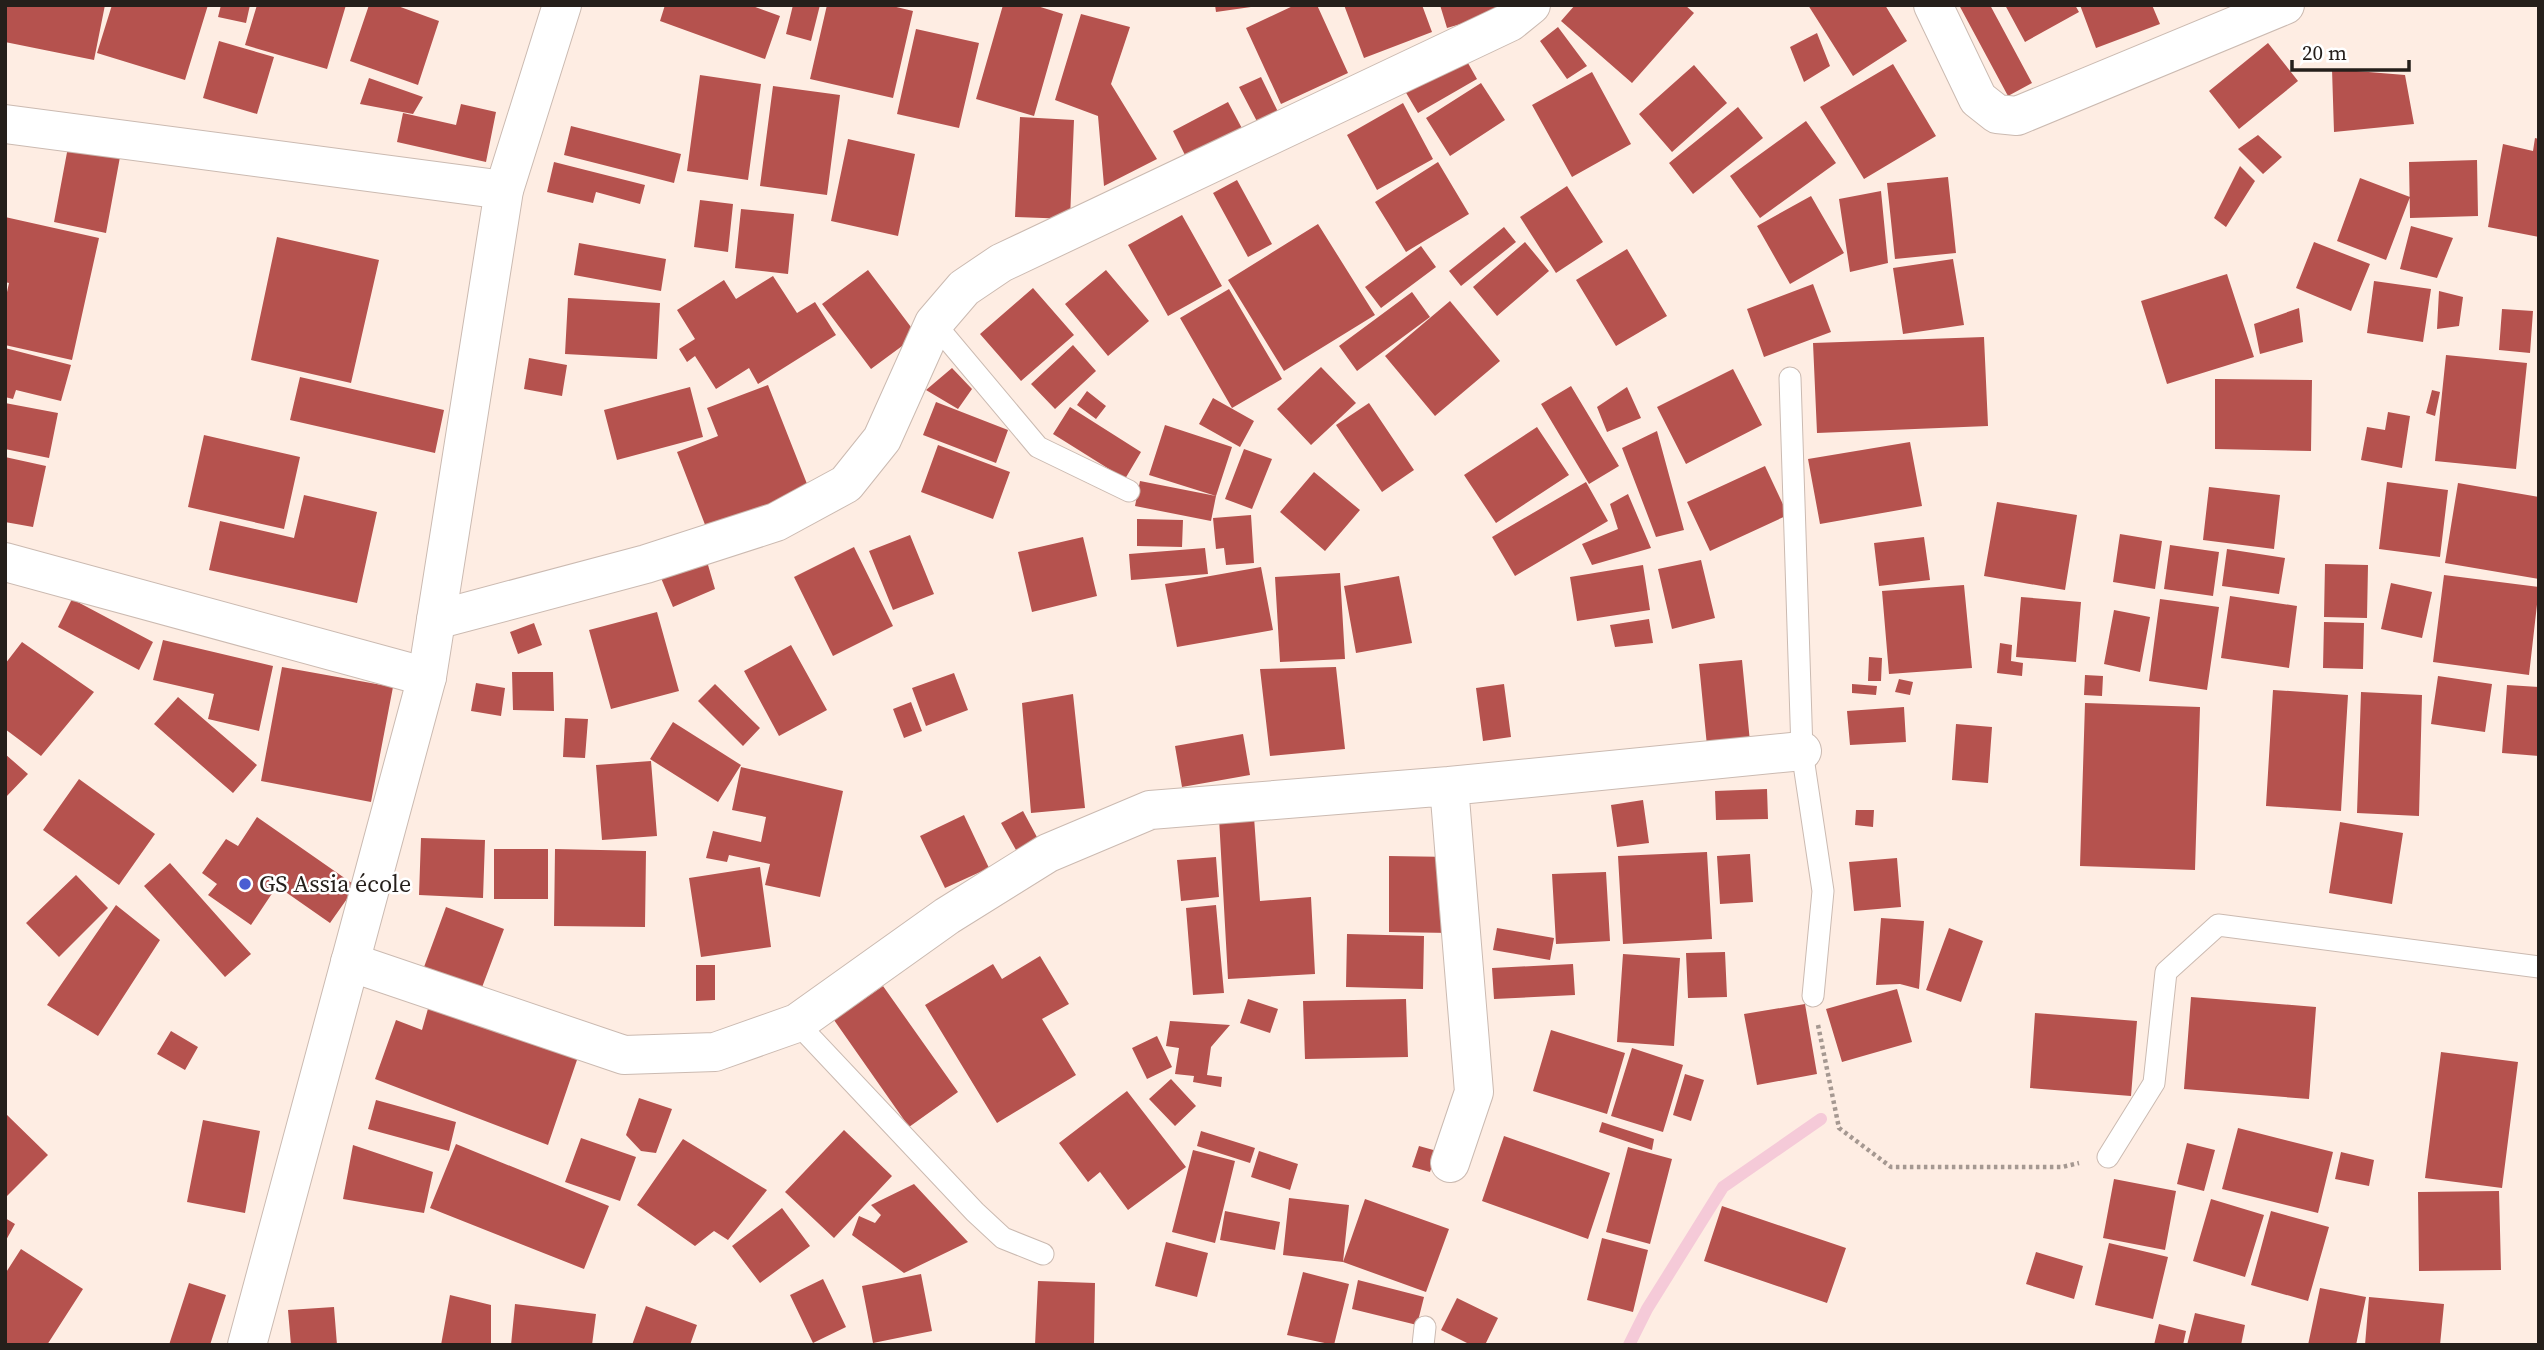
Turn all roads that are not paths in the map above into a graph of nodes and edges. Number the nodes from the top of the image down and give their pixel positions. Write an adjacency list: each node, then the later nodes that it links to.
1 (562, 5): 6 (street)
2 (1531, 5): 7 (street)
3 (1933, 5): 4 (street)
4 (2285, 5)
5 (5, 124): 6 (street)
6 (504, 190): 11 (street)
7 (934, 323): 9 (lane); 11 (street)
8 (1790, 378): 13 (lane)
9 (1129, 491)
10 (5, 562): 12 (street)
11 (436, 620): 12 (street)
12 (427, 677): 15 (street)
13 (1802, 751): 14 (street); 17 (lane)
14 (1449, 786): 18 (street); 20 (street)
15 (350, 962): 18 (street); 22 (street)
16 (2539, 967): 19 (lane)
17 (1812, 996)
18 (797, 1023): 21 (lane)
19 (2108, 1157)
20 (1450, 1163)
21 (1043, 1254)
22 (247, 1345)

